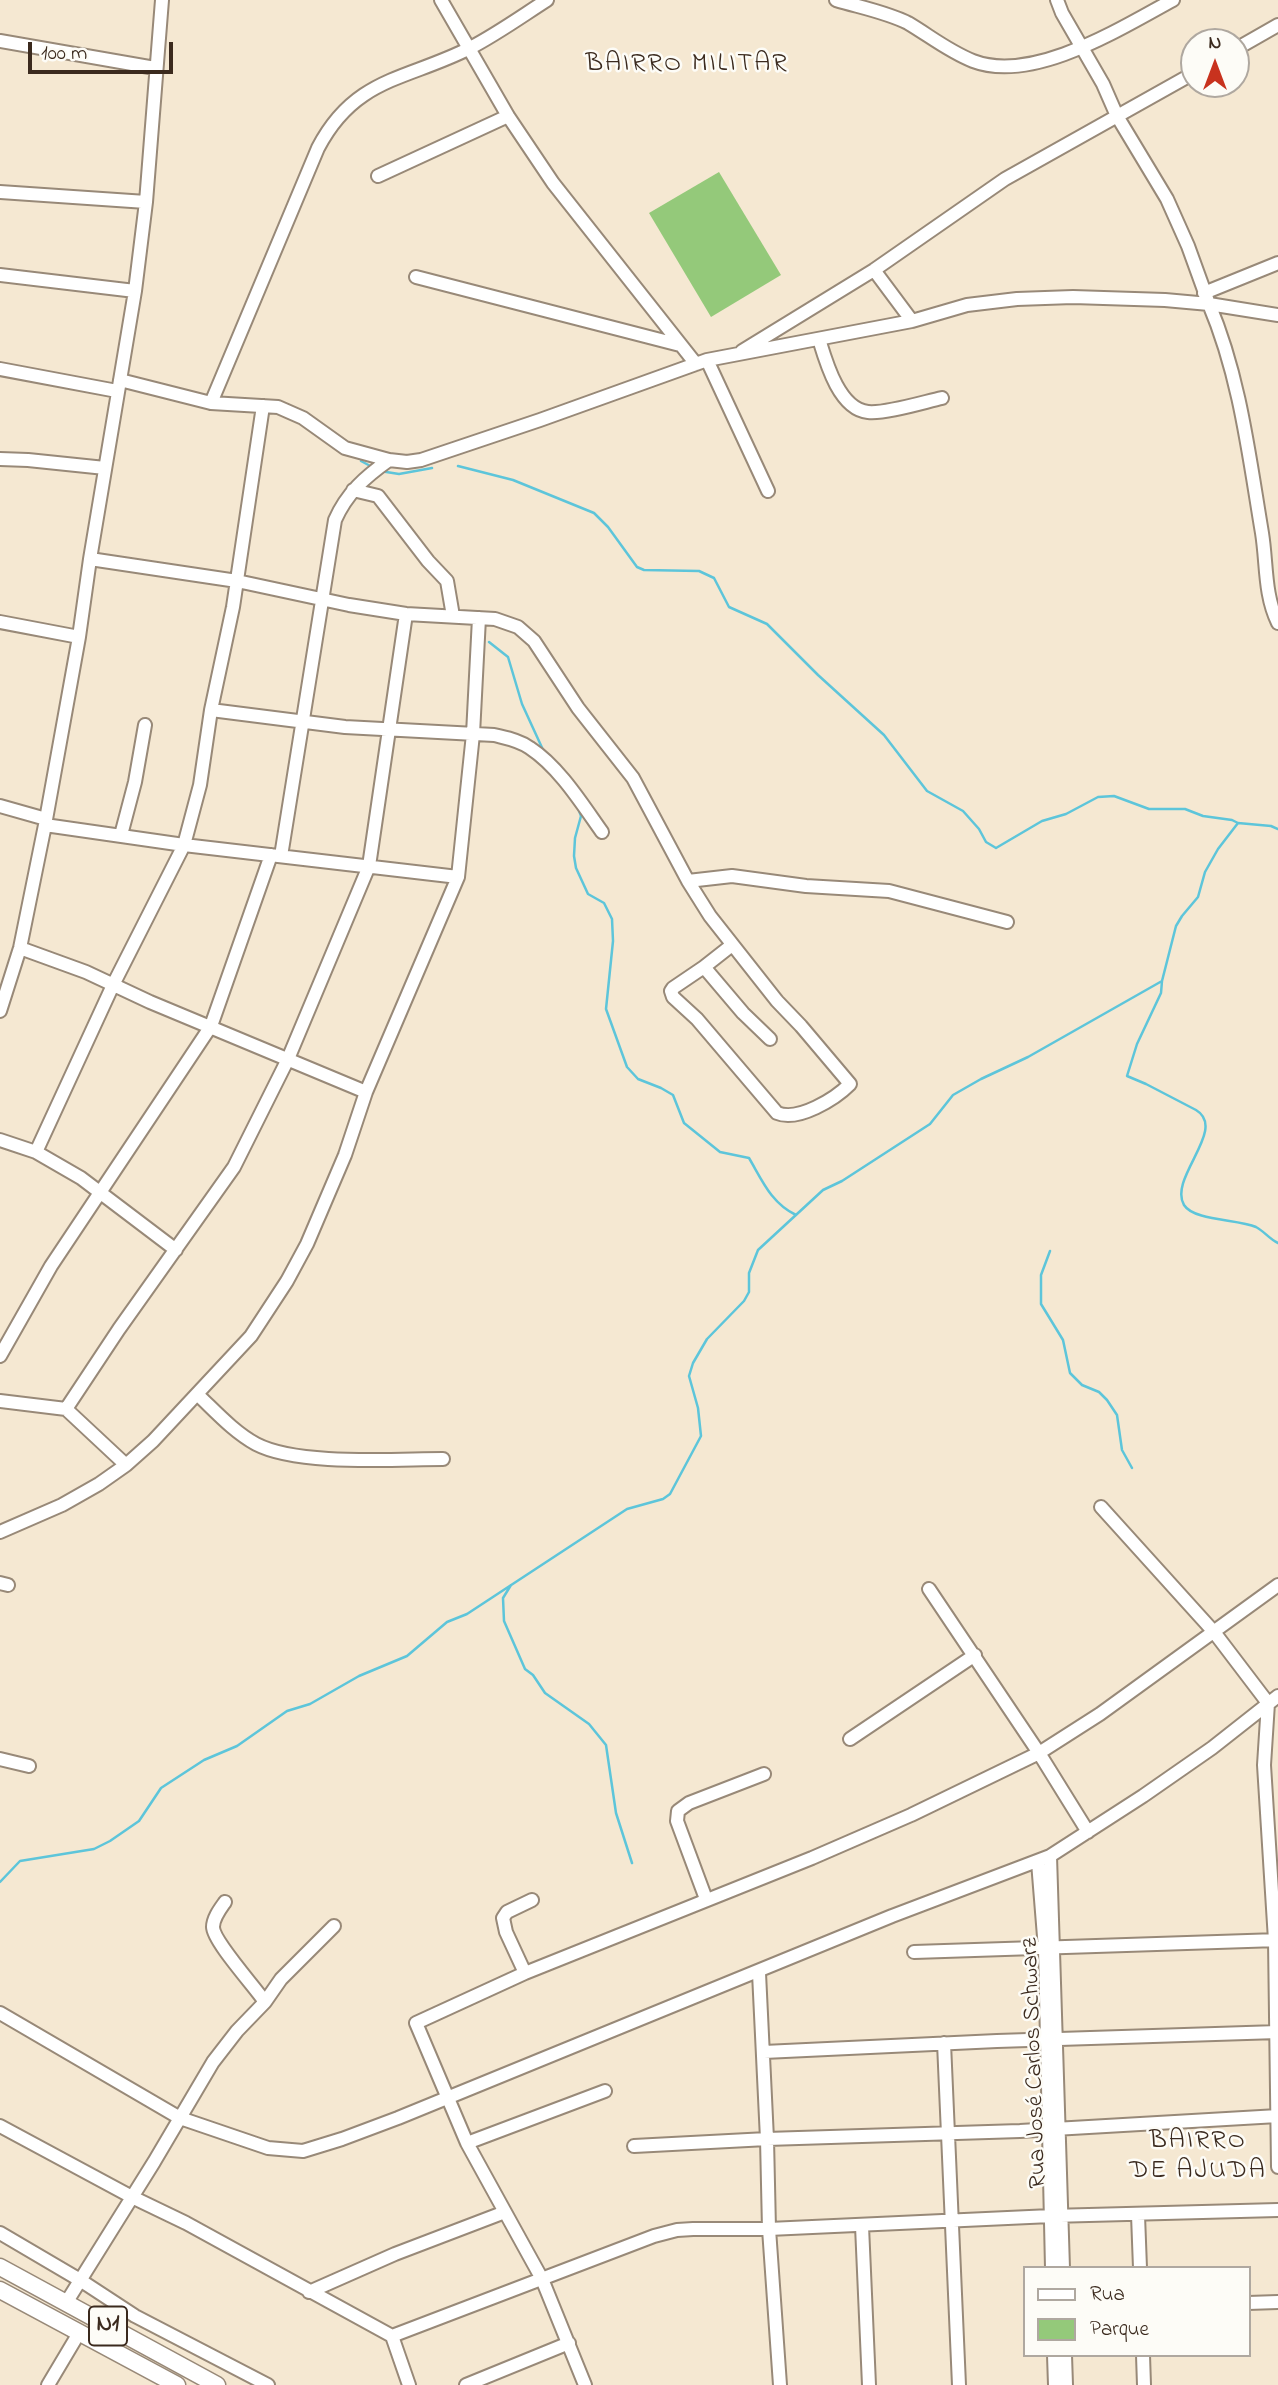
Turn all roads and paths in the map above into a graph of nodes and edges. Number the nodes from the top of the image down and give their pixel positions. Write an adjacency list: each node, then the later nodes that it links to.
1 (162, 0): 12 (street)
2 (441, 0): 10 (street)
3 (547, 0): 10 (street)
4 (836, 0): 11 (street)
5 (1057, 0): 11 (street)
6 (1173, 0): 11 (street)
7 (1278, 25): 9 (street)
8 (0, 41): 12 (street)
9 (1250, 41)
10 (469, 48): 14 (street); 34 (street)
11 (1081, 48): 15 (street)
12 (155, 68): 18 (street)
13 (1180, 81): 15 (street)
14 (508, 116): 16 (street); 28 (street)
15 (1117, 116): 20 (street); 24 (street)
16 (378, 176)
17 (0, 192): 18 (street)
18 (146, 202): 23 (street)
19 (1278, 263): 24 (street)
20 (874, 270): 26 (street); 29 (street)
21 (0, 275): 23 (street)
22 (415, 277): 28 (street)
23 (135, 291): 32 (street)
24 (1207, 298): 25 (street); 26 (street); 48 (street)
25 (1278, 315)
26 (912, 321): 27 (street)
27 (819, 339): 29 (street); 33 (street)
28 (680, 345): 30 (street)
29 (736, 355): 30 (street)
30 (702, 362): 37 (street); 40 (street)
31 (0, 369): 32 (street)
32 (118, 386): 34 (street); 38 (street)
33 (942, 398)
34 (211, 403): 35 (street)
35 (263, 406): 37 (street); 42 (street)
36 (0, 459): 38 (street)
37 (389, 460): 39 (street)
38 (105, 468): 41 (street)
39 (353, 489): 43 (street); 45 (street)
40 (768, 491)
41 (90, 559): 42 (street); 49 (street)
42 (237, 581): 43 (street); 50 (street)
43 (320, 600): 44 (street); 51 (street)
44 (405, 614): 45 (street); 53 (street)
45 (453, 616): 46 (street)
46 (479, 618): 54 (street); 63 (street)
47 (0, 622): 49 (street)
48 (1278, 622)
49 (79, 637): 56 (street)
50 (211, 710): 51 (street); 59 (street)
51 (303, 723): 53 (street); 60 (street)
52 (145, 725): 58 (street)
53 (389, 731): 54 (street); 61 (street)
54 (472, 734): 57 (street); 62 (street)
55 (0, 806): 56 (street)
56 (45, 822): 58 (street); 66 (street)
57 (601, 832)
58 (121, 835): 59 (street)
59 (184, 845): 60 (street); 68 (street)
60 (276, 855): 61 (street); 70 (street)
61 (369, 866): 62 (street); 72 (street)
62 (458, 877): 73 (street)
63 (688, 881): 64 (street); 65 (street)
64 (1007, 922)
65 (732, 945): 67 (street); 67 (street)
66 (20, 948): 68 (street); 69 (street)
67 (704, 967): 71 (street)
68 (113, 985): 70 (street); 75 (street)
69 (0, 1010)
70 (211, 1026): 72 (street); 76 (street)
71 (770, 1039)
72 (288, 1059): 73 (street); 77 (street)
73 (366, 1091): 79 (street)
74 (0, 1140): 75 (street)
75 (36, 1152): 76 (street)
76 (99, 1192): 77 (street); 78 (street)
77 (176, 1250): 81 (street)
78 (0, 1356)
79 (198, 1395): 82 (street); 83 (street)
80 (0, 1401): 81 (street)
81 (66, 1409): 83 (street)
82 (443, 1459)
83 (126, 1465): 85 (street)
84 (1101, 1507): 88 (street)
85 (0, 1532)
86 (1278, 1585): 88 (street)
87 (929, 1589): 89 (street)
88 (1214, 1632): 90 (street); 92 (street)
89 (975, 1655): 91 (street); 92 (street)
90 (1273, 1700): 95 (street); 98 (street)
91 (850, 1739)
92 (1039, 1753): 98 (street); 101 (street)
93 (0, 1759): 96 (street)
94 (1278, 1764): 95 (street)
95 (1264, 1765): 99 (street)
96 (29, 1766)
97 (764, 1774): 101 (street)
98 (1088, 1832): 100 (street)
99 (1274, 1852): 105 (street)
100 (1044, 1859): 106 (street, Rua José Carlos Schwarz); 109 (street)
101 (706, 1899): 108 (street)
102 (532, 1900): 108 (street)
103 (225, 1902): 110 (street)
104 (334, 1926): 110 (street)
105 (1277, 1940): 106 (street); 112 (street)
106 (1049, 1949): 107 (street); 113 (street, Rua José Carlos Schwarz)
107 (914, 1952)
108 (525, 1973): 117 (street)
109 (759, 1973): 115 (street); 117 (street)
110 (265, 2002): 119 (street)
111 (0, 2013): 119 (street)
112 (1277, 2032): 113 (street); 118 (street)
113 (1051, 2039): 114 (street); 121 (street, Rua José Carlos Schwarz)
114 (944, 2043): 115 (street); 122 (street)
115 (764, 2052): 123 (street)
116 (605, 2091): 124 (street)
117 (449, 2097): 119 (street); 124 (street)
118 (1277, 2116): 121 (street); 126 (street)
119 (180, 2118): 127 (street)
120 (0, 2126): 127 (street)
121 (1054, 2129): 122 (street); 131 (street, Rua José Carlos Schwarz)
122 (948, 2134): 123 (street); 132 (street)
123 (767, 2139): 125 (street); 134 (street)
124 (467, 2143): 129 (street)
125 (634, 2146)
126 (1278, 2167)
127 (132, 2197): 141 (street); 143 (street)
128 (1278, 2210): 130 (street)
129 (505, 2212): 140 (street); 143 (street)
130 (1138, 2215): 131 (street); 138 (street)
131 (1056, 2216): 132 (street); 136 (street, Rua José Carlos Schwarz); 137 (street, Rua José Carlos Schwarz)
132 (953, 2221): 133 (street); 162 (street)
133 (862, 2226): 134 (street); 161 (street)
134 (768, 2229): 140 (street); 160 (street)
135 (0, 2234): 141 (street)
136 (1052, 2266)
137 (1063, 2266)
138 (1140, 2266)
139 (0, 2267): 145 (main road, N1)
140 (542, 2279): 148 (street); 149 (street)
141 (80, 2280): 145 (street); 156 (street)
142 (0, 2291): 147 (main road, N1)
143 (309, 2292): 148 (street)
144 (1278, 2302): 146 (street)
145 (66, 2303): 155 (main road, N1)
146 (1250, 2303)
147 (79, 2333): 153 (street); 154 (main road, N1)
148 (392, 2336): 157 (street)
149 (569, 2343): 158 (street); 159 (street)
150 (1054, 2357): 163 (street)
151 (1065, 2357): 164 (street)
152 (1143, 2357): 165 (street)
153 (48, 2385)
154 (177, 2385)
155 (217, 2385)
156 (268, 2385)
157 (409, 2385)
158 (466, 2385)
159 (585, 2385)
160 (780, 2385)
161 (869, 2385)
162 (959, 2385)
163 (1055, 2385)
164 (1066, 2385)
165 (1144, 2385)

